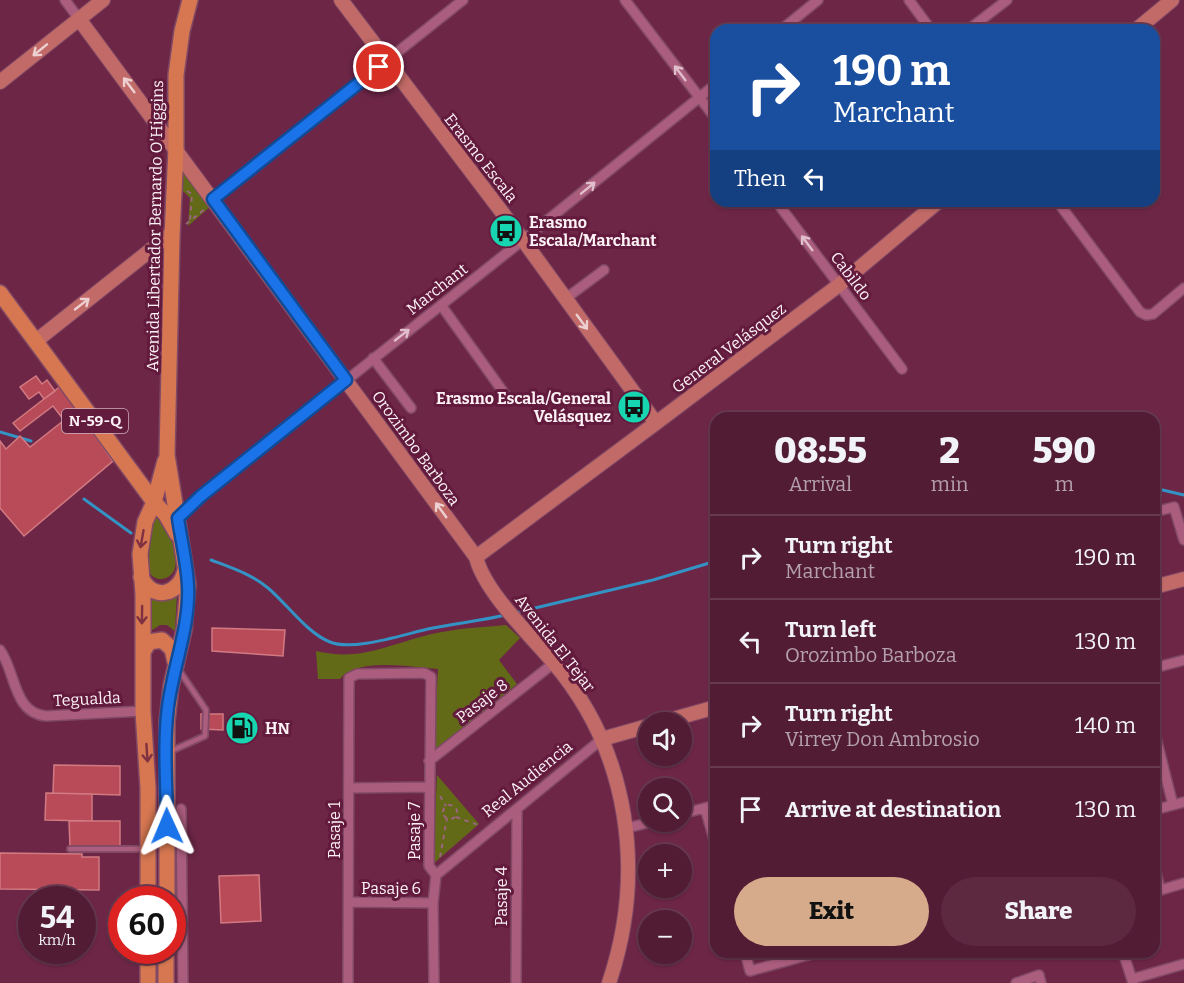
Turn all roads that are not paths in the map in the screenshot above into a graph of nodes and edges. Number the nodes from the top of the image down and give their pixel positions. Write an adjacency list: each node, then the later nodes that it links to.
1 (65, 0): 11 (street, Orozimbo Barboza)
2 (104, 0): 11 (street)
3 (190, 0): 21 (main road, Avenida Libertador Bernardo O'Higgins)
4 (341, 0): 16 (street, Erasmo Escala)
5 (463, 0): 16 (street)
6 (625, 0): 19 (street, one-way to 6)
7 (818, 0): 12 (street)
8 (909, 0): 13 (street)
9 (1007, 0): 14 (street)
10 (1172, 0): 15 (street)
11 (79, 19): 17 (street, one-way to 17); 21 (street, Orozimbo Barboza, one-way to 11)
12 (789, 24)
13 (927, 24)
14 (976, 24)
15 (1143, 24)
16 (386, 62): 22 (street); 27 (street, Erasmo Escala)
17 (0, 82)
18 (710, 89): 19 (street, Marchant)
19 (699, 97): 20 (street); 27 (street, Marchant, one-way to 19)
20 (710, 111)
21 (176, 148): 22 (street, Orozimbo Barboza); 26 (main road, Avenida Libertador Bernardo O'Higgins)
22 (209, 204): 37 (street, Orozimbo Barboza)
23 (780, 207): 29 (street, Cabildo, one-way to 23)
24 (932, 207): 29 (street, General Velásquez)
25 (1062, 207): 30 (street)
26 (172, 235): 34 (street, one-way to 26); 41 (main road, Avenida Libertador Bernardo O'Higgins)
27 (523, 240): 32 (street, Erasmo Escala); 33 (street, Marchant)
28 (604, 270): 32 (street)
29 (839, 285): 36 (street, Cabildo); 40 (street, General Velásquez)
30 (1184, 288)
31 (0, 293): 34 (main road, N-59-Q)
32 (565, 299): 40 (street, Erasmo Escala, one-way to 40)
33 (441, 305): 35 (street, Marchant, one-way to 33); 38 (street)
34 (36, 341): 42 (main road, N-59-Q)
35 (374, 358): 37 (street, Marchant); 39 (street)
36 (902, 369)
37 (346, 380): 44 (street, Marchant); 47 (street, Orozimbo Barboza, one-way to 37)
38 (509, 400)
39 (411, 408)
40 (656, 423): 47 (street, General Velásquez)
41 (167, 455): 42 (main road, Avenida Libertador Bernardo O'Higgins); 44 (main road, Avenida Libertador Bernardo O'Higgins)
42 (154, 502): 46 (main road); 49 (main road, Avenida Libertador Bernardo O'Higgins, one-way to 49)
43 (1160, 510): 45 (street)
44 (178, 518): 46 (main road, Avenida Libertador Bernardo O'Higgins)
45 (1184, 540)
46 (182, 545): 48 (main road, Avenida Libertador Bernardo O'Higgins)
47 (476, 557): 52 (street, Orozimbo Barboza)
48 (186, 568): 49 (main road); 57 (main road, Avenida Libertador Bernardo O'Higgins)
49 (141, 577): 54 (main road, Avenida Libertador Bernardo O'Higgins, one-way to 54)
50 (1184, 579): 51 (street)
51 (1160, 585)
52 (501, 600): 56 (street, Avenida El Tejar)
53 (0, 650): 61 (street, Tegualda)
54 (142, 652): 57 (main road); 61 (main road, Avenida Libertador Bernardo O'Higgins)
55 (1184, 660): 58 (street)
56 (554, 663): 64 (street, Avenida El Tejar); 67 (street, Pasaje 8)
57 (176, 666): 65 (main road, Avenida Libertador Bernardo O'Higgins); 65 (lane)
58 (1160, 666)
59 (431, 677): 67 (street, Pasaje 7); 69 (street, Pasaje 1)
60 (710, 709): 62 (street)
61 (143, 711): 83 (main road, Avenida Libertador Bernardo O'Higgins, one-way to 83)
62 (692, 714)
63 (638, 729): 64 (street, Real Audiencia)
64 (602, 739): 73 (street, Real Audiencia); 81 (street, Avenida El Tejar)
65 (166, 754): 80 (main road, Avenida Libertador Bernardo O'Higgins)
66 (1160, 754): 71 (street)
67 (429, 761): 68 (street, Pasaje 7)
68 (430, 787): 69 (street); 84 (street, Pasaje 7)
69 (349, 788): 89 (street, Pasaje 1)
70 (1184, 802): 71 (street)
71 (1173, 805): 75 (street)
72 (710, 807): 74 (street)
73 (517, 808): 84 (street, Real Audiencia); 104 (street, Pasaje 4)
74 (705, 808): 77 (street); 79 (street)
75 (1160, 808)
76 (180, 809): 80 (street, Avenida Libertador Bernardo O'Higgins)
77 (692, 811)
78 (638, 825): 81 (street)
79 (710, 825)
80 (174, 827): 87 (main road, Avenida Libertador Bernardo O'Higgins); 98 (street, Avenida Libertador Bernardo O'Higgins)
81 (627, 828): 105 (street, Avenida El Tejar)
82 (70, 849): 83 (lane)
83 (148, 849): 86 (main road, Avenida Libertador Bernardo O'Higgins)
84 (433, 872): 90 (street, Pasaje 7)
85 (1184, 883): 88 (street)
86 (148, 886)
87 (168, 886)
88 (1160, 889)
89 (349, 902): 90 (street, Pasaje 6); 102 (street, Pasaje 1)
90 (433, 903): 103 (street, Pasaje 7)
91 (747, 958): 92 (street)
92 (797, 958)
93 (1125, 958): 99 (street)
94 (148, 964): 100 (main road)
95 (166, 964): 101 (main road, Avenida Libertador Bernardo O'Higgins)
96 (1184, 964): 99 (street)
97 (1040, 979): 106 (street)
98 (183, 980): 101 (street, Avenida Libertador Bernardo O'Higgins)
99 (1132, 981)
100 (148, 983)
101 (166, 983)
102 (348, 983)
103 (434, 983)
104 (516, 983)
105 (609, 983)
106 (1016, 983)

